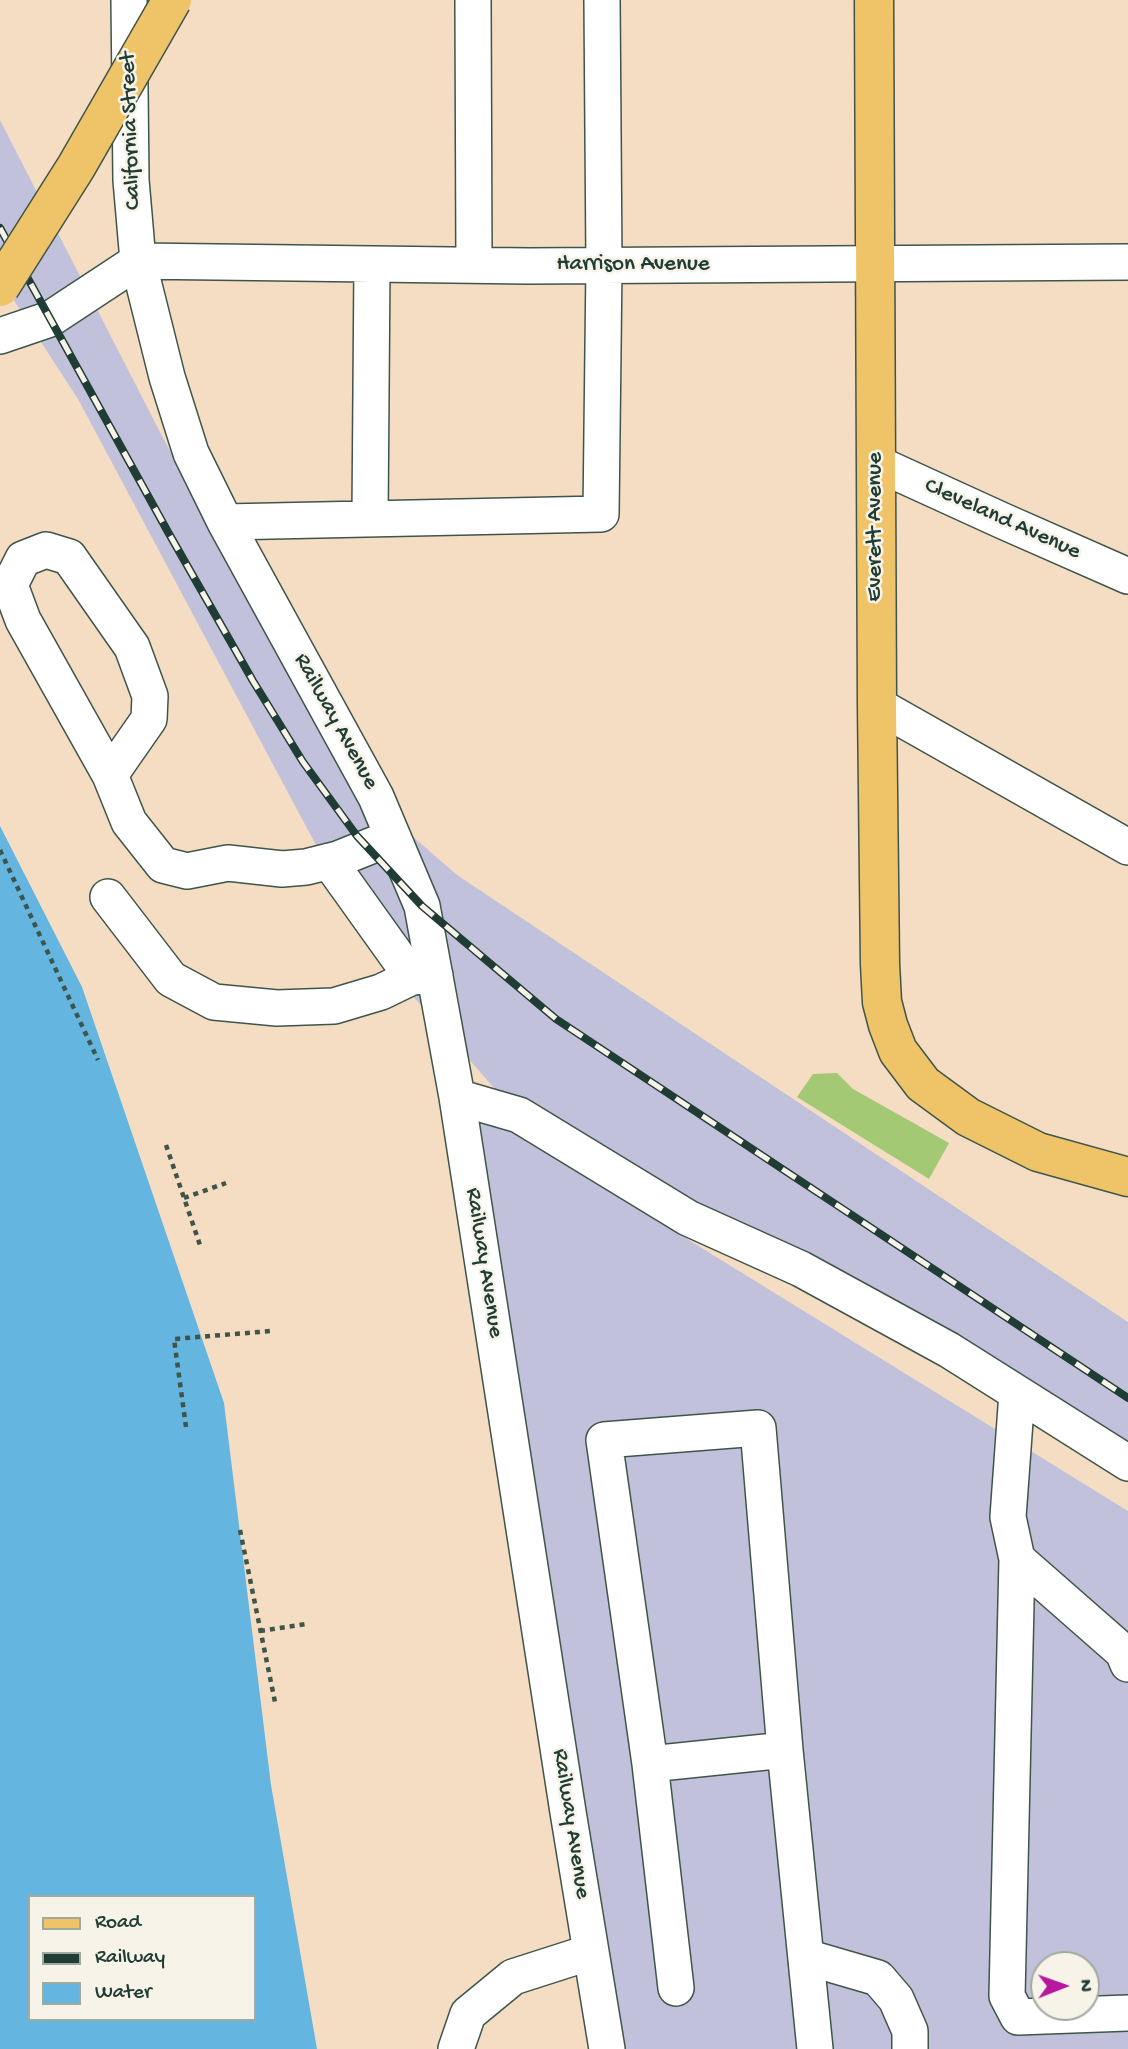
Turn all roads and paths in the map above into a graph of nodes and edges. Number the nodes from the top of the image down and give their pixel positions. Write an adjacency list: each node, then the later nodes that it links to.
1 (129, 0): 6 (street, California Street)
2 (172, 0): 12 (main road, bridge)
3 (472, 0): 10 (street)
4 (602, 0): 11 (street)
5 (874, 0): 9 (main road, Everett Avenue)
6 (138, 261): 8 (street, Harrison Avenue); 13 (street); 16 (street, Railway Avenue)
7 (1128, 262): 9 (street, Harrison Avenue)
8 (372, 264): 10 (street, Harrison Avenue); 15 (street)
9 (875, 264): 11 (street, Harrison Avenue); 14 (main road, Everett Avenue)
10 (474, 265): 11 (street, Harrison Avenue)
11 (604, 265): 15 (street)
12 (0, 287)
13 (0, 336)
14 (876, 463): 17 (street, Cleveland Avenue); 18 (main road, Everett Avenue)
15 (370, 518): 16 (street)
16 (225, 522): 20 (street, Railway Avenue)
17 (1128, 576)
18 (877, 705): 21 (street); 29 (main road, Everett Avenue)
19 (110, 775): 19 (street); 23 (street)
20 (393, 838): 23 (street); 25 (street, Railway Avenue)
21 (1128, 846)
22 (0, 850): 26 (path)
23 (329, 861): 25 (street)
24 (108, 897): 25 (street)
25 (423, 976): 27 (street, Railway Avenue)
26 (98, 1059)
27 (457, 1097): 34 (street); 45 (street, Railway Avenue)
28 (166, 1145): 31 (path)
29 (1128, 1177)
30 (226, 1183): 31 (path)
31 (184, 1198): 32 (path)
32 (200, 1245)
33 (271, 1331): 35 (path)
34 (1017, 1393): 36 (street); 38 (street)
35 (186, 1427)
36 (1128, 1463)
37 (240, 1530): 40 (path)
38 (1017, 1559): 41 (street); 48 (street)
39 (306, 1624): 40 (path)
40 (260, 1631): 42 (path)
41 (1128, 1664)
42 (275, 1702)
43 (785, 1750): 44 (street); 44 (street); 46 (street)
44 (650, 1764): 47 (street)
45 (591, 1952): 49 (street); 50 (street, Railway Avenue)
46 (806, 1957): 51 (street); 52 (street)
47 (676, 1988)
48 (1128, 2014)
49 (456, 2049)
50 (607, 2049)
51 (815, 2049)
52 (911, 2049)

